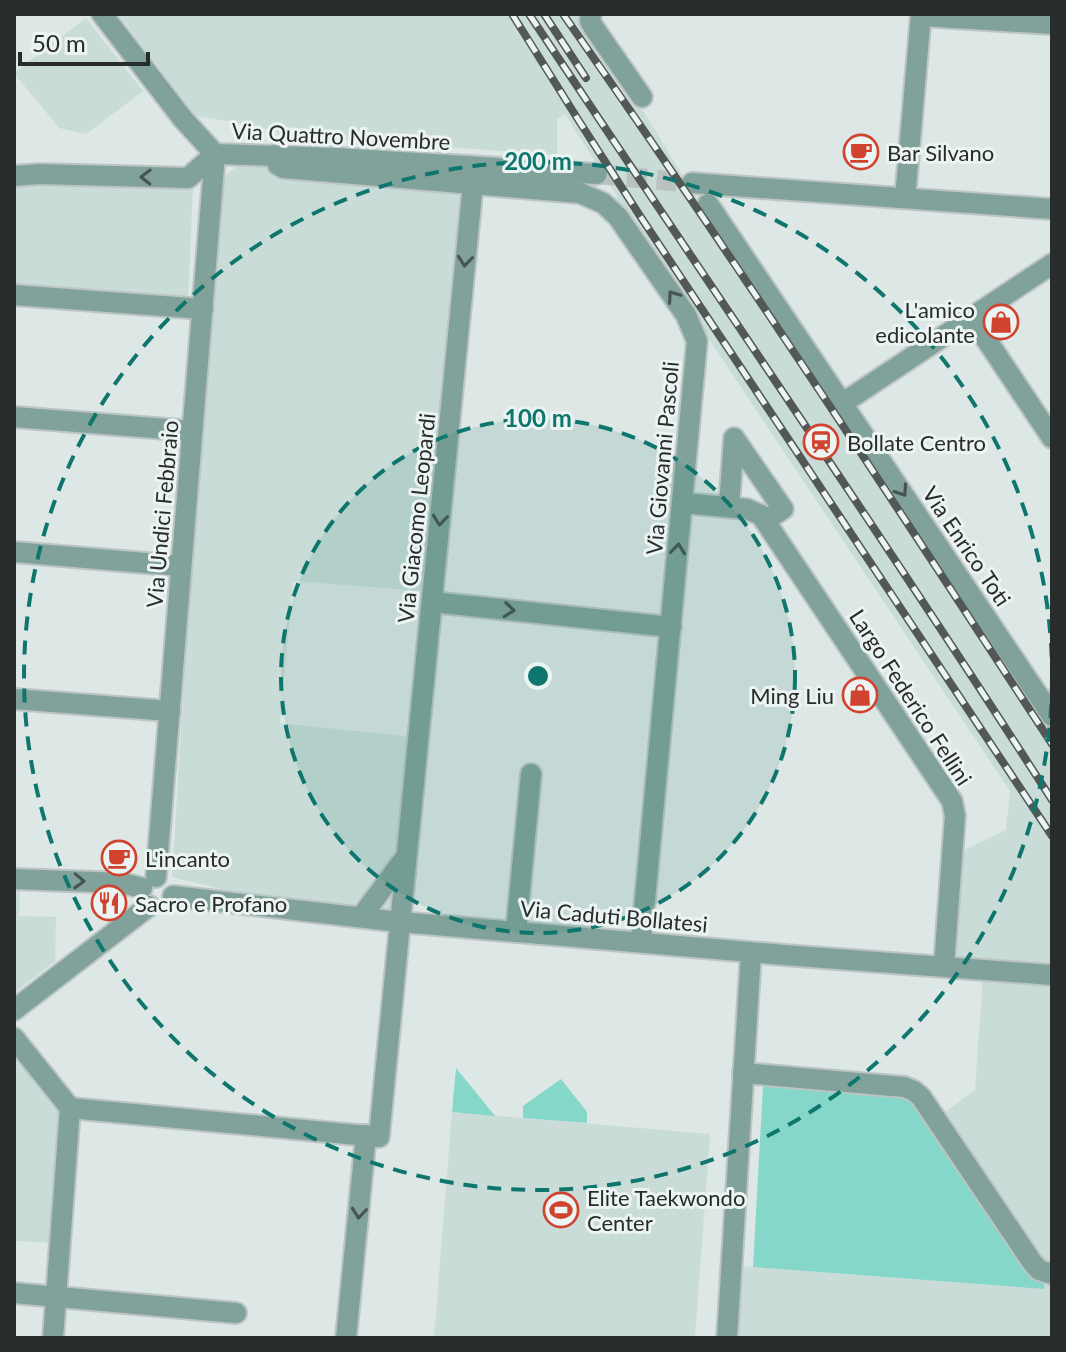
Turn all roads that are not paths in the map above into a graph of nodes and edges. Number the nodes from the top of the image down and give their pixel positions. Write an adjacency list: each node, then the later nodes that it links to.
1 (102, 14): 6 (street, Via Quattro Novembre)
2 (591, 14): 5 (street)
3 (921, 15): 4 (street); 12 (street)
4 (1052, 24)
5 (642, 97)
6 (215, 154): 7 (street, Via Quattro Novembre); 9 (street, one-way to 9); 17 (street, Via Undici Febbraio)
7 (274, 155): 8 (street, Via Quattro Novembre); 10 (street, Via Giovanni Pascoli)
8 (597, 174)
9 (14, 176)
10 (473, 183): 23 (street, Via Giovanni Pascoli, one-way to 10); 28 (street, Via Giacomo Leopardi, one-way to 28)
11 (692, 183): 14 (street)
12 (906, 187)
13 (708, 204): 19 (street, Via Enrico Toti)
14 (1052, 209)
15 (1052, 264): 18 (street)
16 (14, 295): 17 (street)
17 (203, 309): 21 (street, Via Undici Febbraio)
18 (972, 318): 19 (street); 22 (street)
19 (843, 403): 32 (street, Via Enrico Toti, one-way to 32)
20 (14, 417): 21 (street)
21 (192, 431): 27 (street, Via Undici Febbraio)
22 (1052, 438)
23 (683, 503): 24 (street); 29 (street, Via Giovanni Pascoli, one-way to 23)
24 (729, 506): 25 (street); 25 (street)
25 (765, 521): 42 (street, Largo Federico Fellini)
26 (14, 552): 27 (street)
27 (181, 566): 31 (street, Via Undici Febbraio)
28 (432, 602): 29 (street, one-way to 29); 34 (street, Via Giacomo Leopardi)
29 (671, 627): 40 (street, Via Giovanni Pascoli)
30 (14, 699): 31 (street)
31 (170, 711): 36 (street, Via Undici Febbraio)
32 (1052, 716)
33 (531, 774): 39 (street)
34 (405, 858): 37 (street); 38 (street, Via Giacomo Leopardi)
35 (14, 879): 36 (street, one-way to 36)
36 (149, 890): 37 (street, Via Caduti Bollatesi); 44 (street)
37 (361, 917): 38 (street, Via Caduti Bollatesi)
38 (400, 922): 39 (street, Via Caduti Bollatesi); 48 (street, Via Giacomo Leopardi)
39 (516, 932): 40 (street, Via Caduti Bollatesi)
40 (641, 942): 41 (street, Via Caduti Bollatesi)
41 (751, 953): 42 (street, Via Caduti Bollatesi); 46 (street)
42 (944, 966): 43 (street, Via Caduti Bollatesi)
43 (1052, 975)
44 (14, 1010)
45 (14, 1038): 47 (street)
46 (743, 1073): 49 (street); 55 (street)
47 (70, 1108): 48 (street); 51 (street)
48 (372, 1136): 54 (street, Via Giacomo Leopardi, one-way to 54)
49 (1052, 1274)
50 (14, 1293): 51 (street)
51 (57, 1297): 52 (street); 53 (street)
52 (236, 1313)
53 (53, 1338)
54 (346, 1338)
55 (727, 1338)

